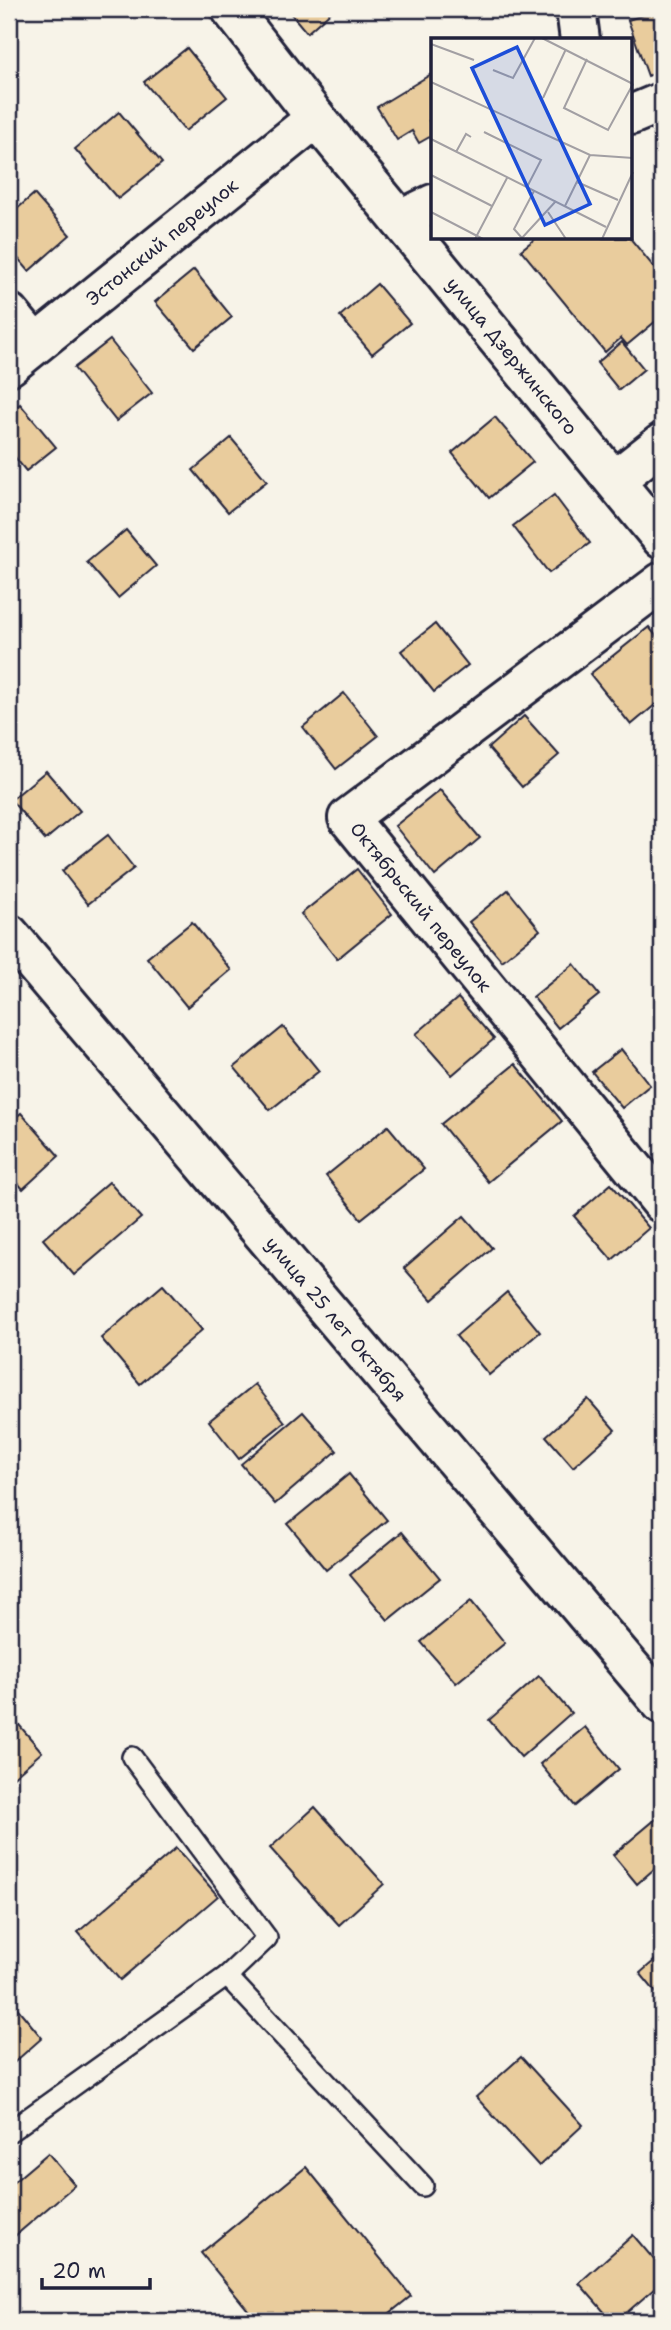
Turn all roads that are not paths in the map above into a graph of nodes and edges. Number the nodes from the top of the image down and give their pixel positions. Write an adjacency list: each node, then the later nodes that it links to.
1 (231, 9): 6 (street, улица Дзержинского)
2 (576, 9): 3 (street)
3 (580, 38)
4 (662, 102): 5 (street)
5 (632, 115)
6 (316, 118): 7 (street, улица Дзержинского); 11 (street, Эстонский переулок)
7 (417, 212): 8 (street, улица Дзержинского)
8 (431, 231)
9 (438, 240): 13 (street, улица Дзержинского)
10 (9, 313): 11 (street)
11 (22, 355)
12 (662, 443): 13 (street)
13 (615, 480): 14 (street, улица Дзержинского)
14 (662, 539)
15 (662, 582): 17 (street, Октябрьский переулок)
16 (9, 933): 18 (street, улица 25 лет Октября)
17 (662, 1203)
18 (662, 1704)
19 (132, 1757): 20 (lane)
20 (227, 1976): 21 (lane); 22 (lane)
21 (9, 2132)
22 (423, 2186)

